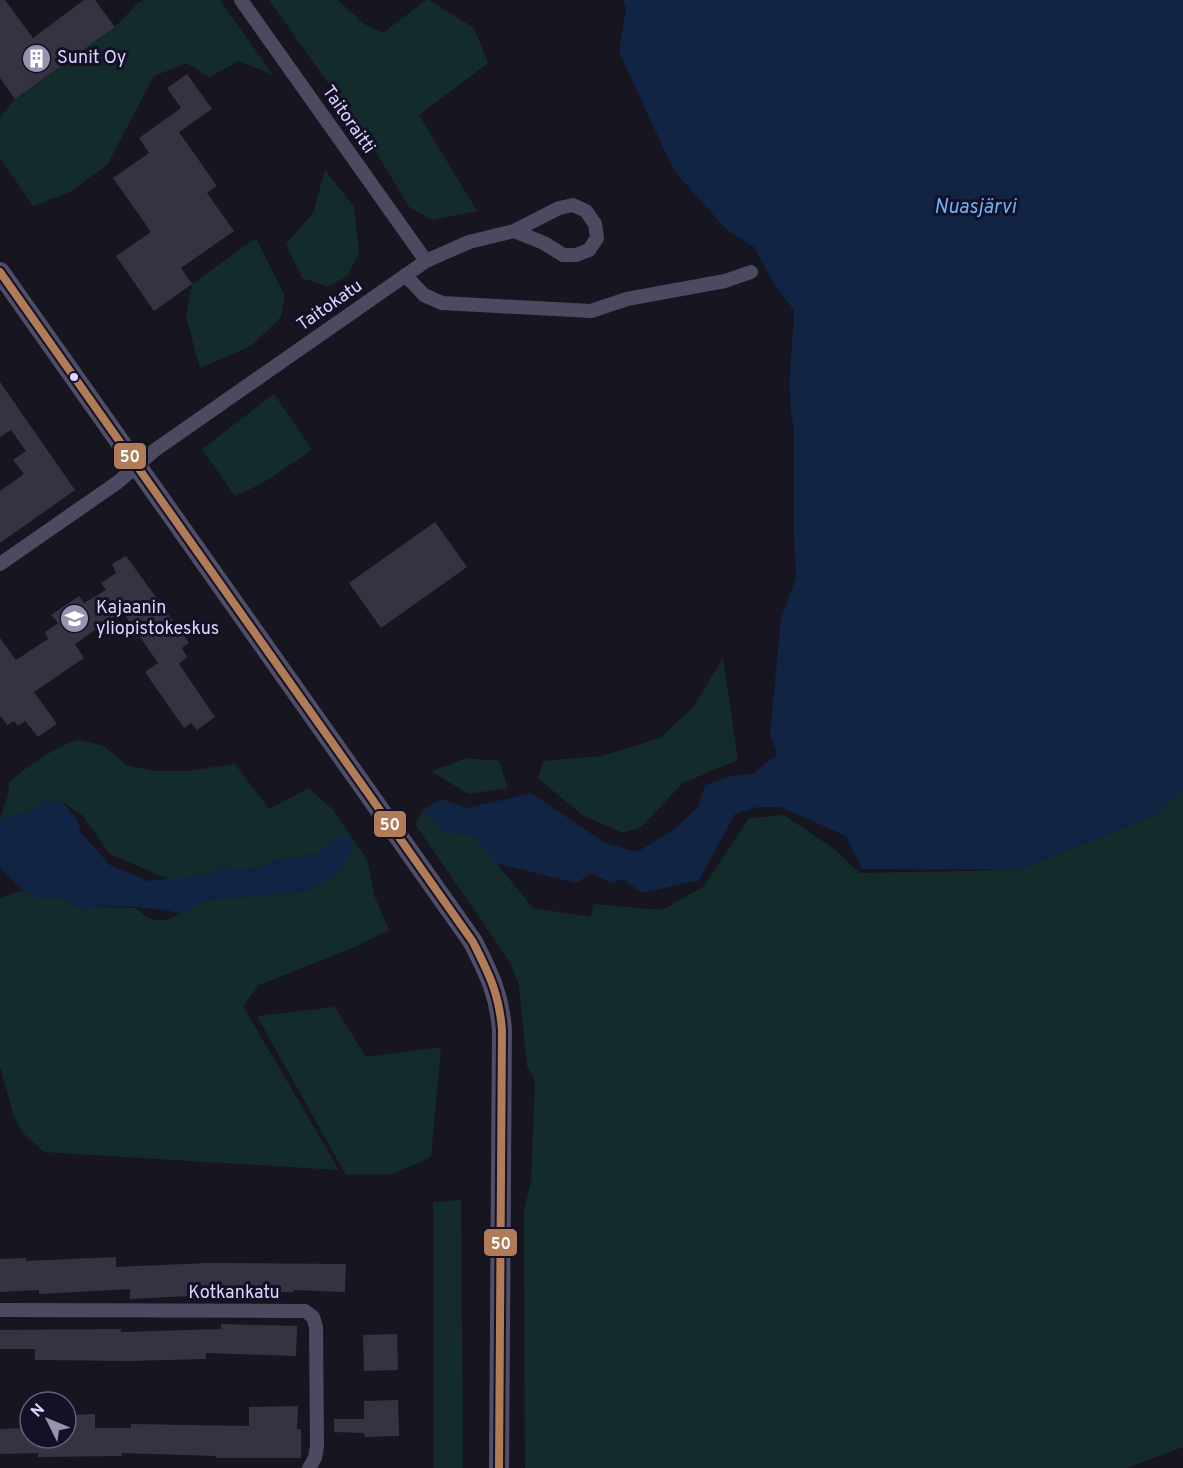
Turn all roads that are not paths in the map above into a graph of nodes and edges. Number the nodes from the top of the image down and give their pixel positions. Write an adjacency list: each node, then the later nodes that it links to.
1 (241, 0): 3 (street, Taitoraitti)
2 (514, 231): 2 (street, Taitokatu); 3 (street, Taitokatu)
3 (426, 261): 6 (street, Taitokatu)
4 (0, 272): 7 (street)
5 (751, 272): 6 (street)
6 (405, 275): 7 (street, Taitokatu)
7 (138, 466): 8 (street, Taitokatu); 11 (street)
8 (0, 564)
9 (0, 1310): 10 (street, Kotkankatu)
10 (309, 1468)
11 (499, 1468)

